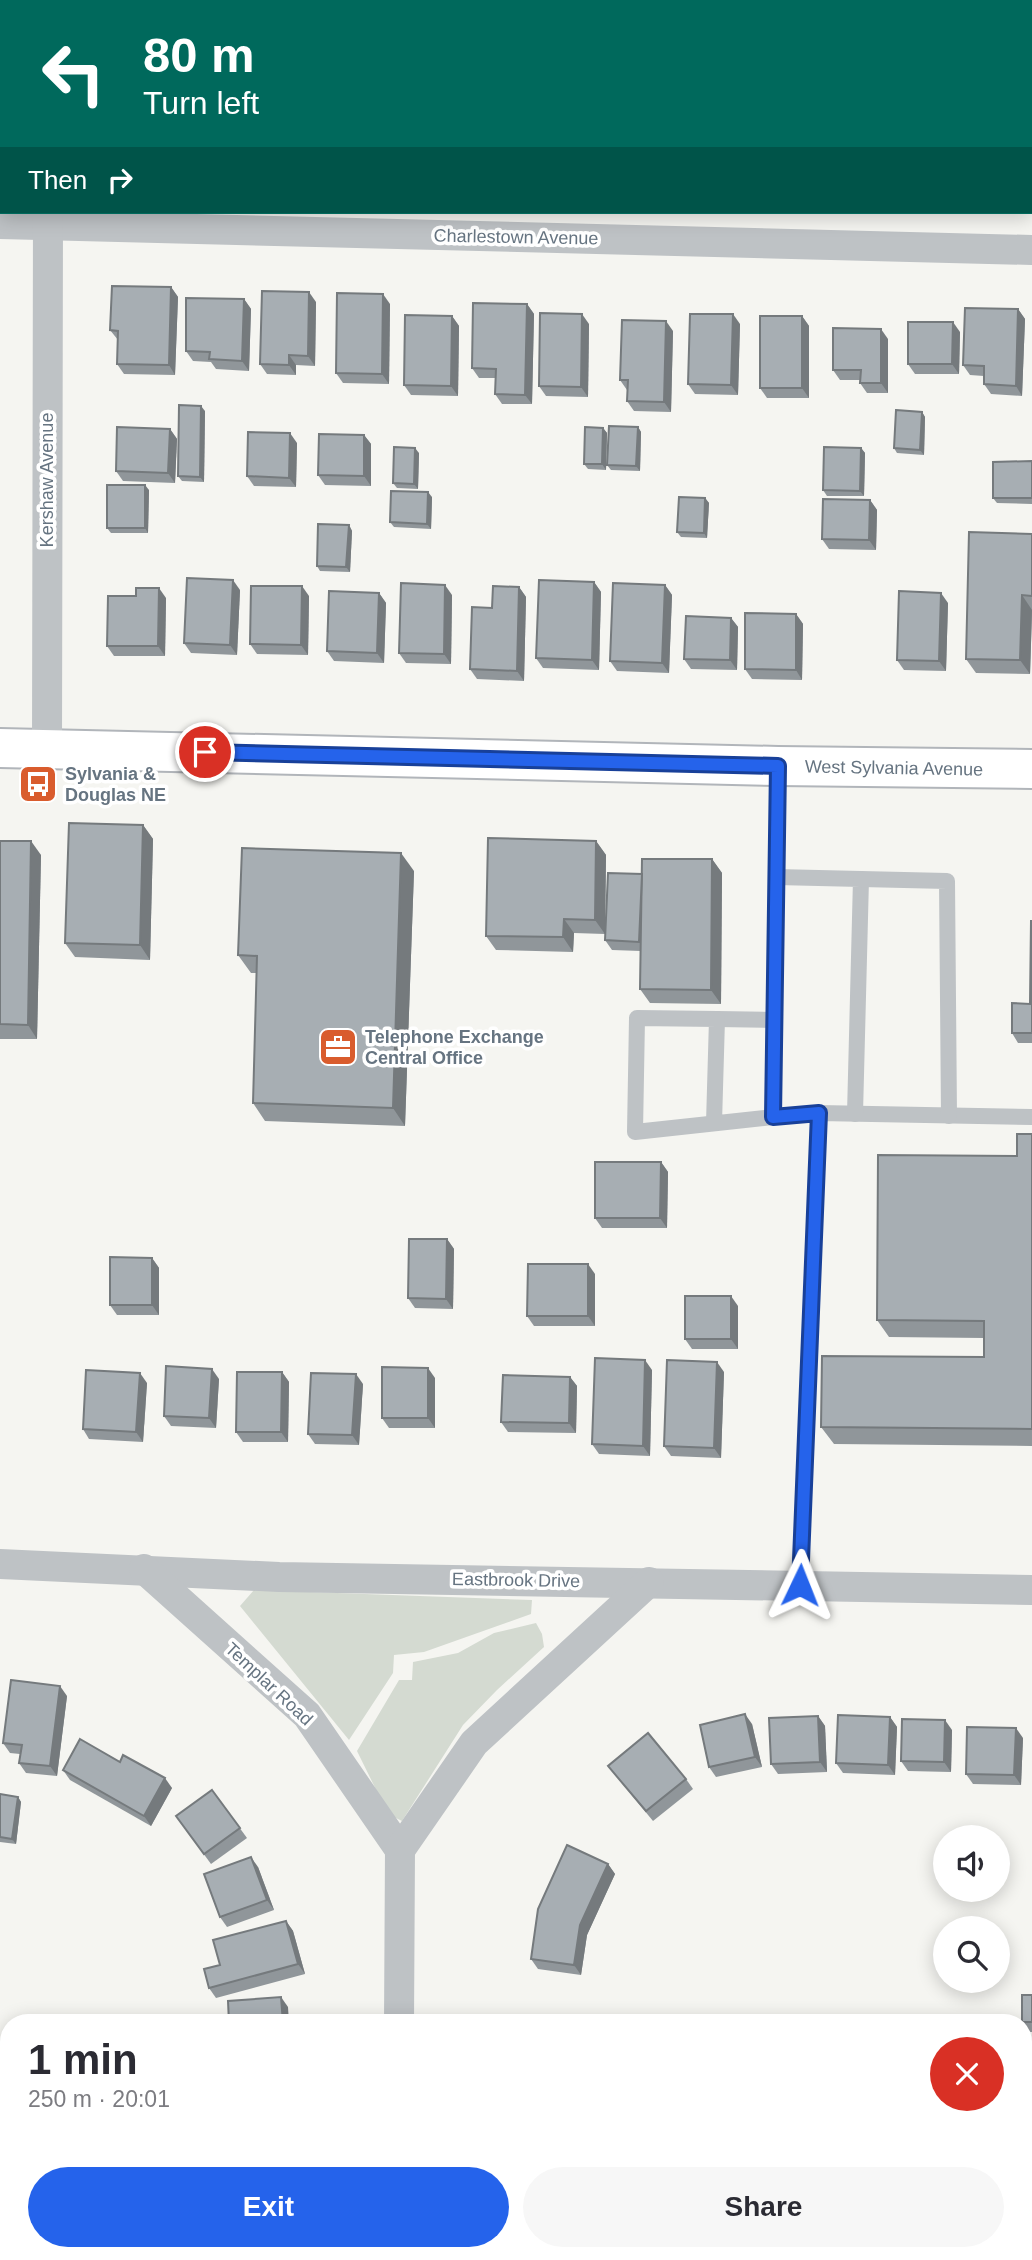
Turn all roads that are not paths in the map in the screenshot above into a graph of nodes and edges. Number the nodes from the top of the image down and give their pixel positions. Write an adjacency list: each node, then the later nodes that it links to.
1 (48, 218): 2 (street, Charlestown Avenue); 3 (street, Charlestown Avenue); 5 (street, Kershaw Avenue)
2 (0, 224)
3 (1032, 250)
4 (0, 748): 5 (main road, West Sylvania Avenue)
5 (47, 749): 6 (main road, West Sylvania Avenue)
6 (778, 766): 7 (main road, West Sylvania Avenue); 8 (lane)
7 (1032, 769)
8 (776, 877): 9 (lane); 11 (lane)
9 (862, 880): 13 (lane); 14 (lane)
10 (717, 1019): 11 (lane); 17 (lane); 17 (lane)
11 (774, 1020): 15 (lane)
12 (819, 1113): 13 (lane); 15 (lane); 21 (lane)
13 (855, 1114): 14 (lane)
14 (949, 1116): 16 (lane)
15 (773, 1117): 17 (lane)
16 (1032, 1117)
17 (714, 1123)
18 (0, 1564): 19 (street, Eastbrook Drive)
19 (144, 1569): 20 (street, Eastbrook Drive); 23 (street, Templar Road)
20 (649, 1582): 21 (street, Eastbrook Drive); 23 (street)
21 (800, 1585): 22 (street, Eastbrook Drive)
22 (1032, 1590)
23 (400, 1850): 24 (street)
24 (399, 2014)

